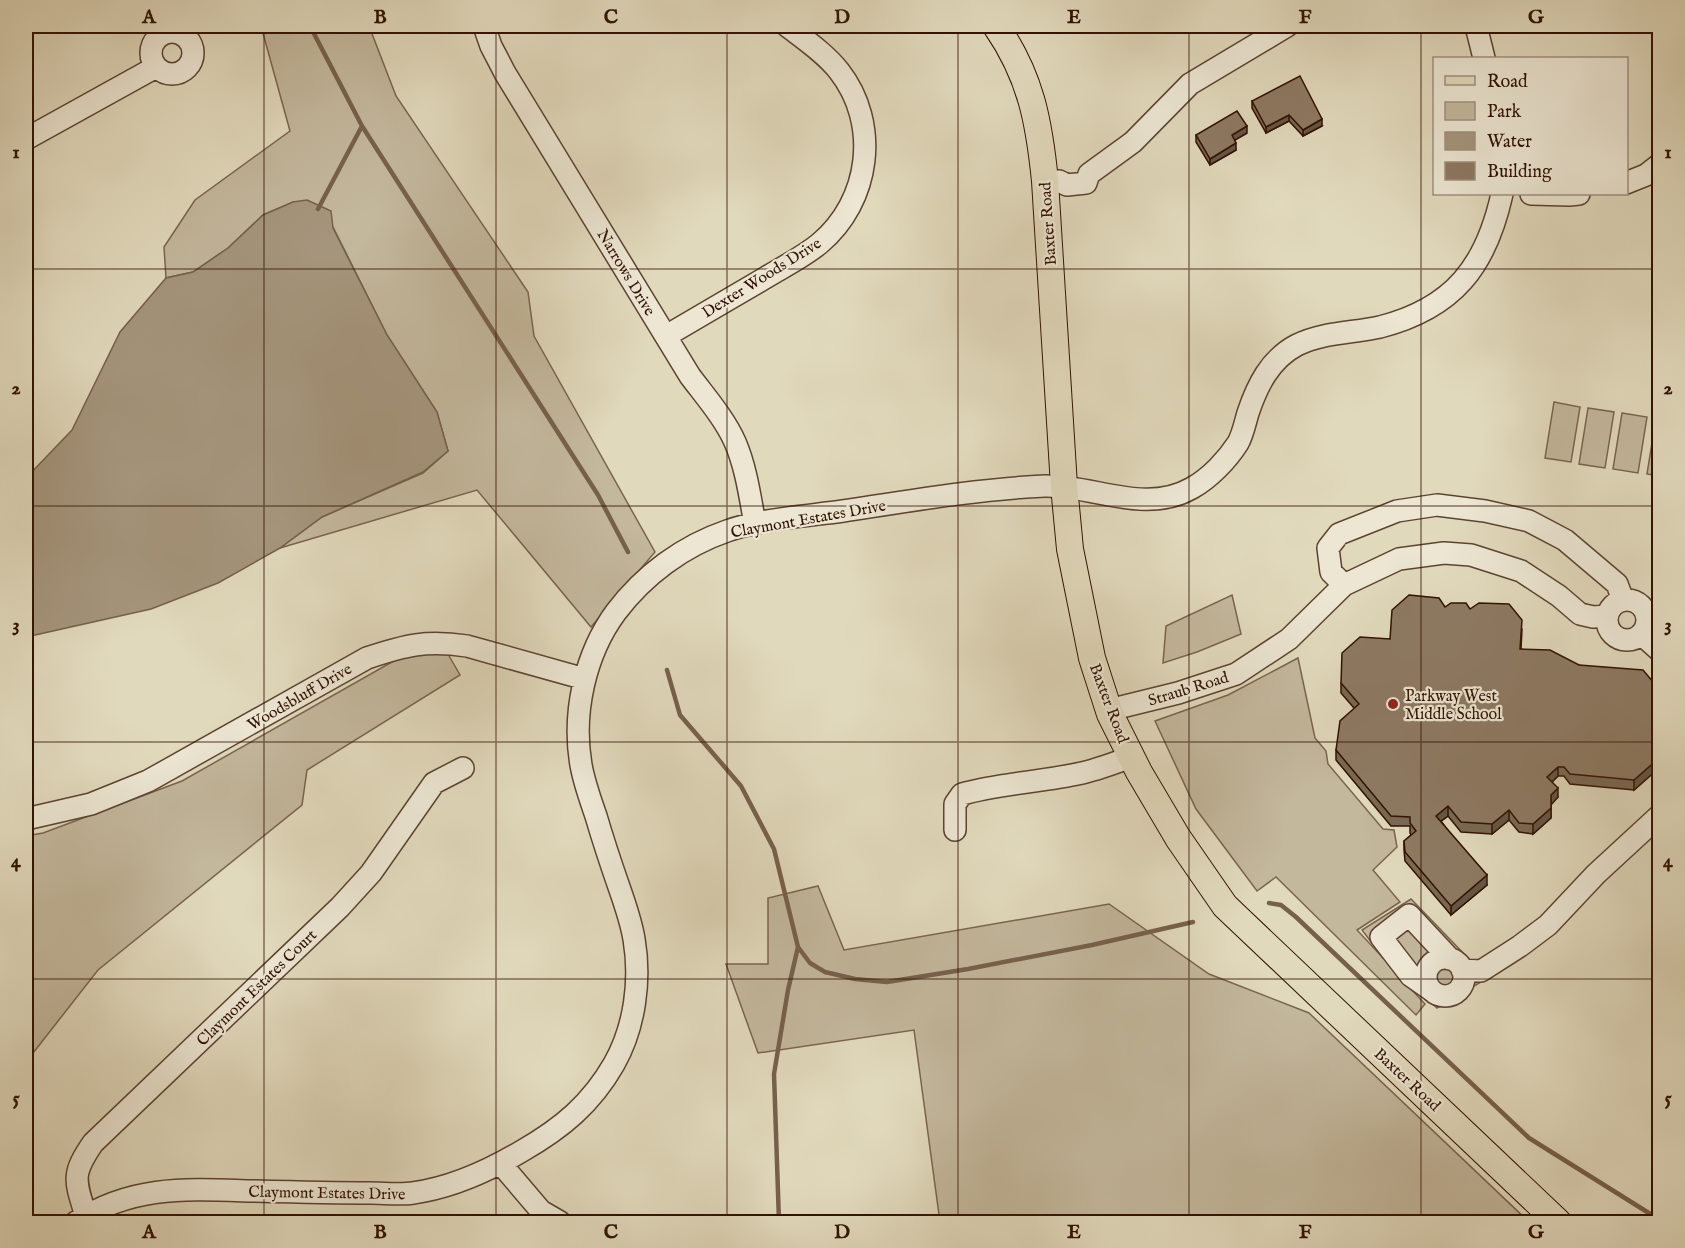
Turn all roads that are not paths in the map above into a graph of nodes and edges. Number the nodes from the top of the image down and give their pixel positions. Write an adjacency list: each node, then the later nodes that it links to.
1 (484, 26): 13 (street, Narrows Drive)
2 (787, 26): 13 (street, Dexter Woods Drive)
3 (996, 26): 10 (main road, Baxter Road)
4 (1287, 26): 10 (street)
5 (1476, 26): 6 (street)
6 (1485, 57)
7 (156, 67): 8 (street)
8 (26, 139)
9 (1659, 164): 11 (street)
10 (1052, 181): 14 (main road, Baxter Road)
11 (1628, 182)
12 (1502, 195): 14 (street, Claymont Estates Drive)
13 (666, 336): 15 (street, Narrows Drive)
14 (1064, 486): 15 (street, Claymont Estates Drive); 22 (main road, Baxter Road)
15 (755, 524): 21 (street, Claymont Estates Drive)
16 (1344, 585): 17 (street); 18 (street, Straub Road); 22 (street, Straub Road)
17 (1641, 604): 18 (street); 19 (street)
18 (1607, 616): 19 (street)
19 (1641, 634): 20 (street)
20 (1659, 651)
21 (585, 680): 26 (street, Woodsbluff Drive); 30 (street, Claymont Estates Drive)
22 (1109, 710): 23 (main road, Baxter Road)
23 (1131, 757): 27 (street); 33 (main road, Baxter Road)
24 (463, 768): 31 (street, Claymont Estates Court)
25 (1659, 815): 28 (street)
26 (26, 819)
27 (955, 830)
28 (1456, 965): 29 (street); 29 (street); 29 (street)
29 (1431, 990)
30 (501, 1164): 31 (street, Claymont Estates Drive); 32 (street)
31 (81, 1219)
32 (560, 1222)
33 (1558, 1222)

